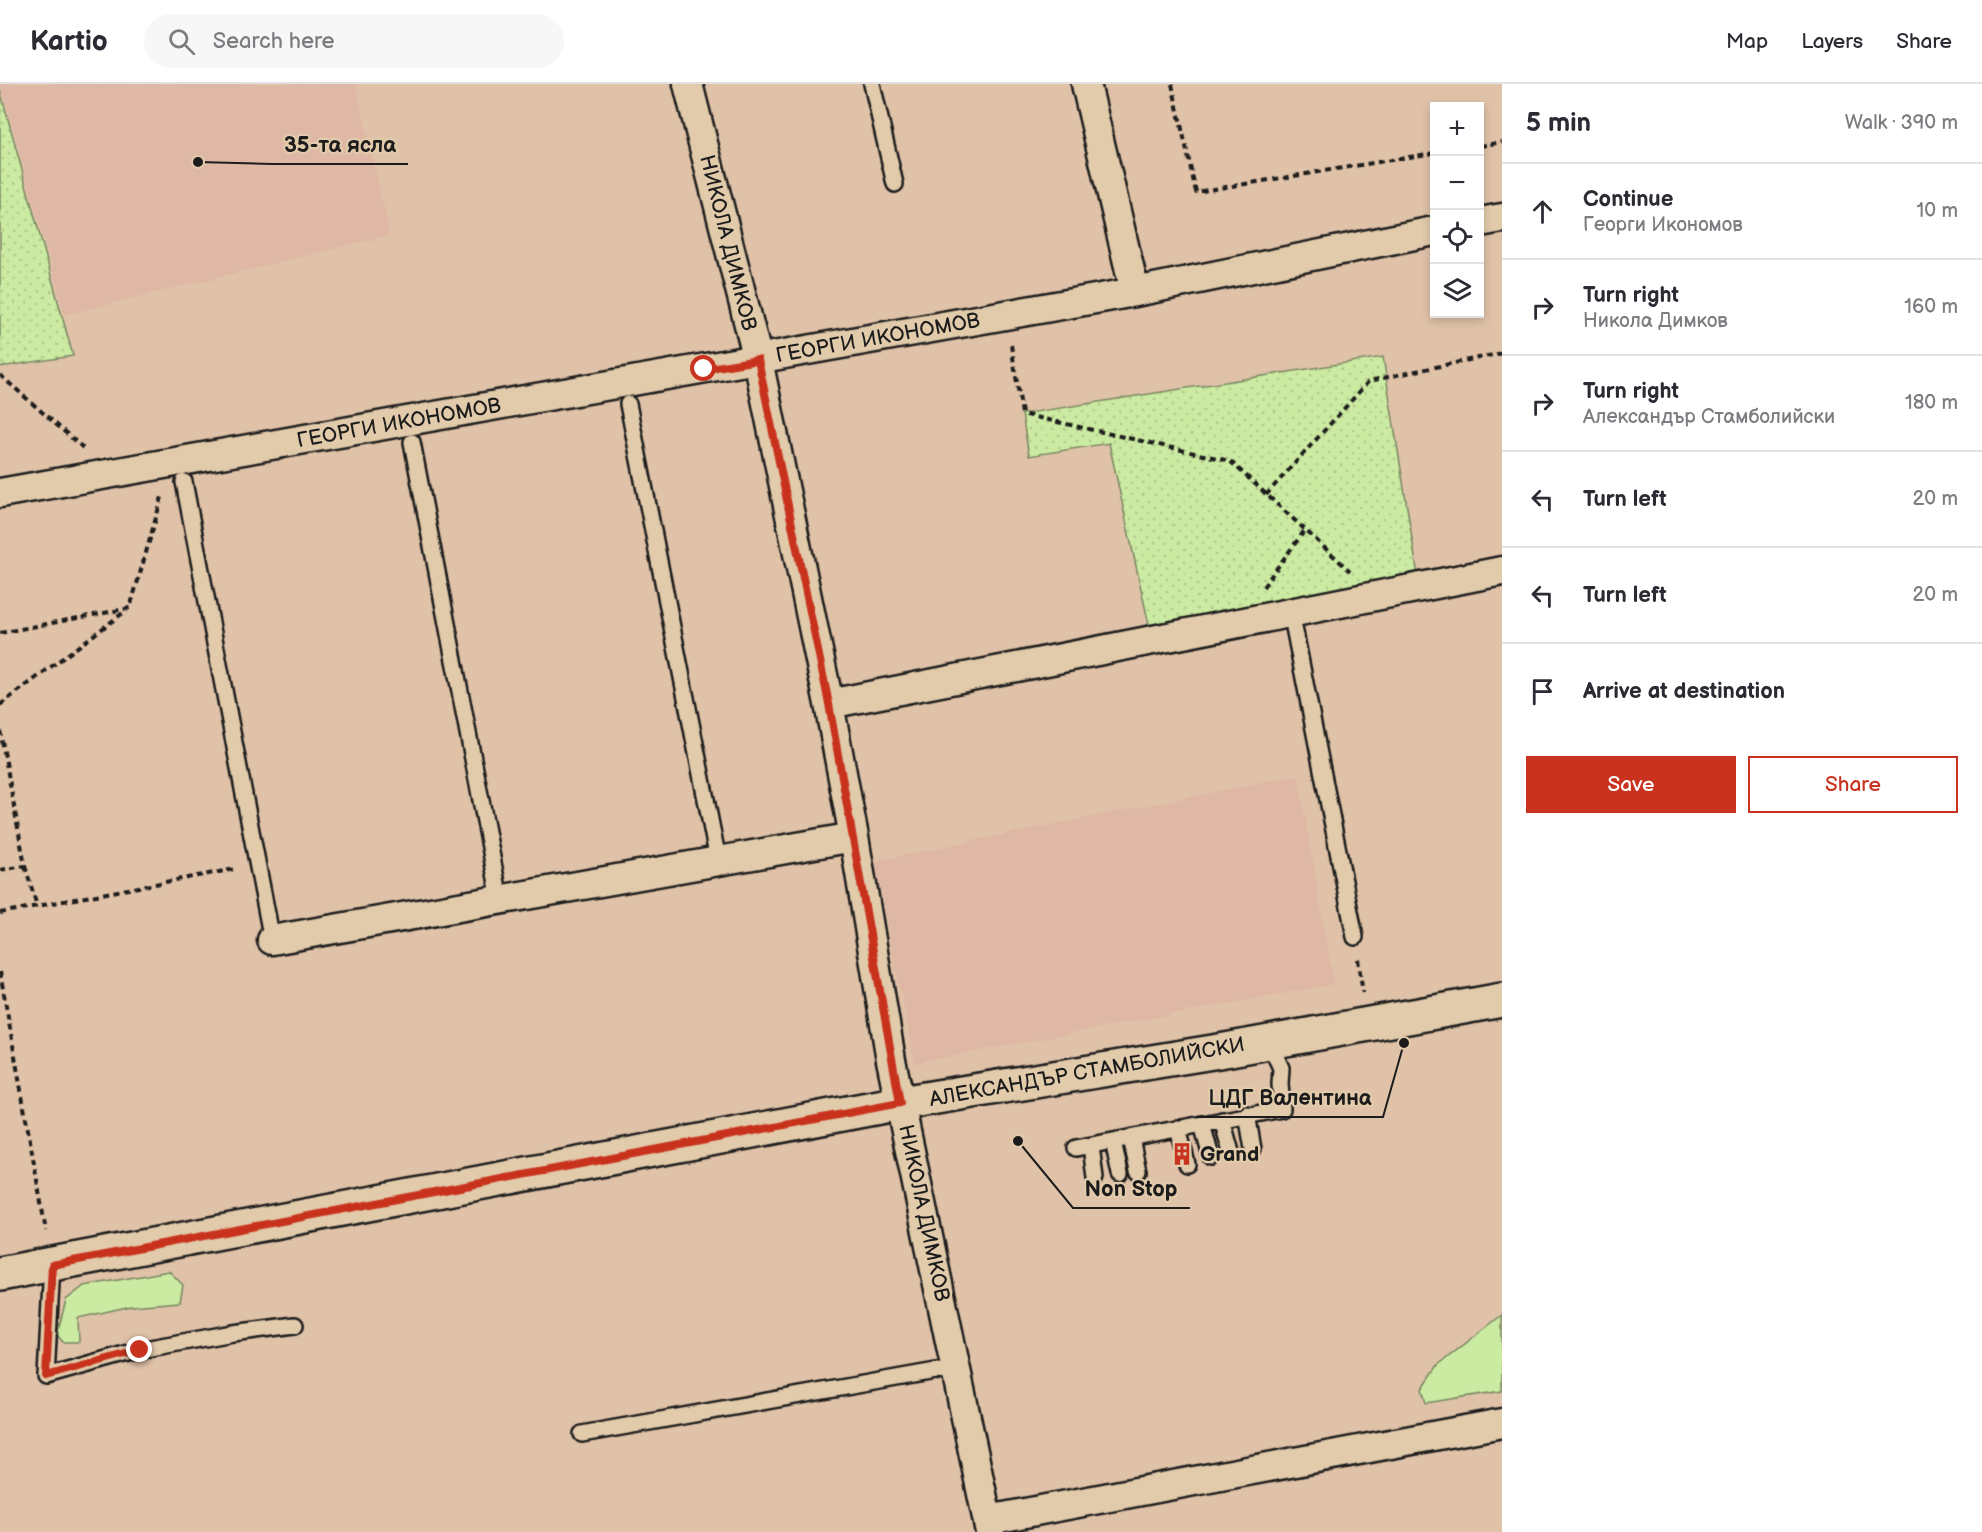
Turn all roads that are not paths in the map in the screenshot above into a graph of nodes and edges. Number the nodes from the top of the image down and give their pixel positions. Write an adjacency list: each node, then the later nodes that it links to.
1 (688, 84): 9 (street, НИКОЛА ДИМКОВ)
2 (872, 84): 4 (lane)
3 (1086, 84): 8 (street)
4 (895, 184)
5 (1502, 218): 6 (street)
6 (1484, 221)
7 (1430, 232): 8 (street, ГЕОРГИ ИКОНОМОВ)
8 (1135, 292): 9 (street, ГЕОРГИ ИКОНОМОВ)
9 (758, 360): 13 (street, ГЕОРГИ ИКОНОМОВ); 16 (street, НИКОЛА ДИМКОВ)
10 (628, 404): 18 (lane)
11 (412, 442): 19 (lane)
12 (184, 482): 21 (lane)
13 (0, 493)
14 (1502, 571): 15 (street)
15 (1291, 612): 16 (street); 20 (lane)
16 (829, 704): 17 (street, НИКОЛА ДИМКОВ)
17 (854, 837): 18 (street); 24 (street, НИКОЛА ДИМКОВ)
18 (718, 861): 19 (street)
19 (500, 899): 21 (street)
20 (1355, 937)
21 (272, 940)
22 (1502, 1000): 23 (street, АЛЕКСАНДЪР СТАМБОЛИЙСКИ)
23 (1269, 1042): 24 (street, АЛЕКСАНДЪР СТАМБОЛИЙСКИ); 25 (lane)
24 (900, 1103): 38 (street, АЛЕКСАНДЪР СТАМБОЛИЙСКИ); 41 (street, НИКОЛА ДИМКОВ)
25 (1247, 1114): 26 (lane); 31 (lane)
26 (1222, 1119): 27 (lane); 32 (lane)
27 (1202, 1124): 28 (lane); 33 (lane)
28 (1178, 1128): 29 (lane); 34 (lane)
29 (1131, 1138): 30 (lane); 35 (lane)
30 (1113, 1141): 36 (lane); 37 (lane)
31 (1253, 1149)
32 (1231, 1152)
33 (1211, 1157)
34 (1188, 1164)
35 (1138, 1171)
36 (1120, 1174)
37 (1095, 1178)
38 (52, 1265): 39 (street, АЛЕКСАНДЪР СТАМБОЛИЙСКИ); 40 (lane)
39 (0, 1274)
40 (295, 1325)
41 (958, 1372): 43 (lane); 44 (street, НИКОЛА ДИМКОВ)
42 (1502, 1423): 44 (street)
43 (582, 1434)
44 (989, 1526)

